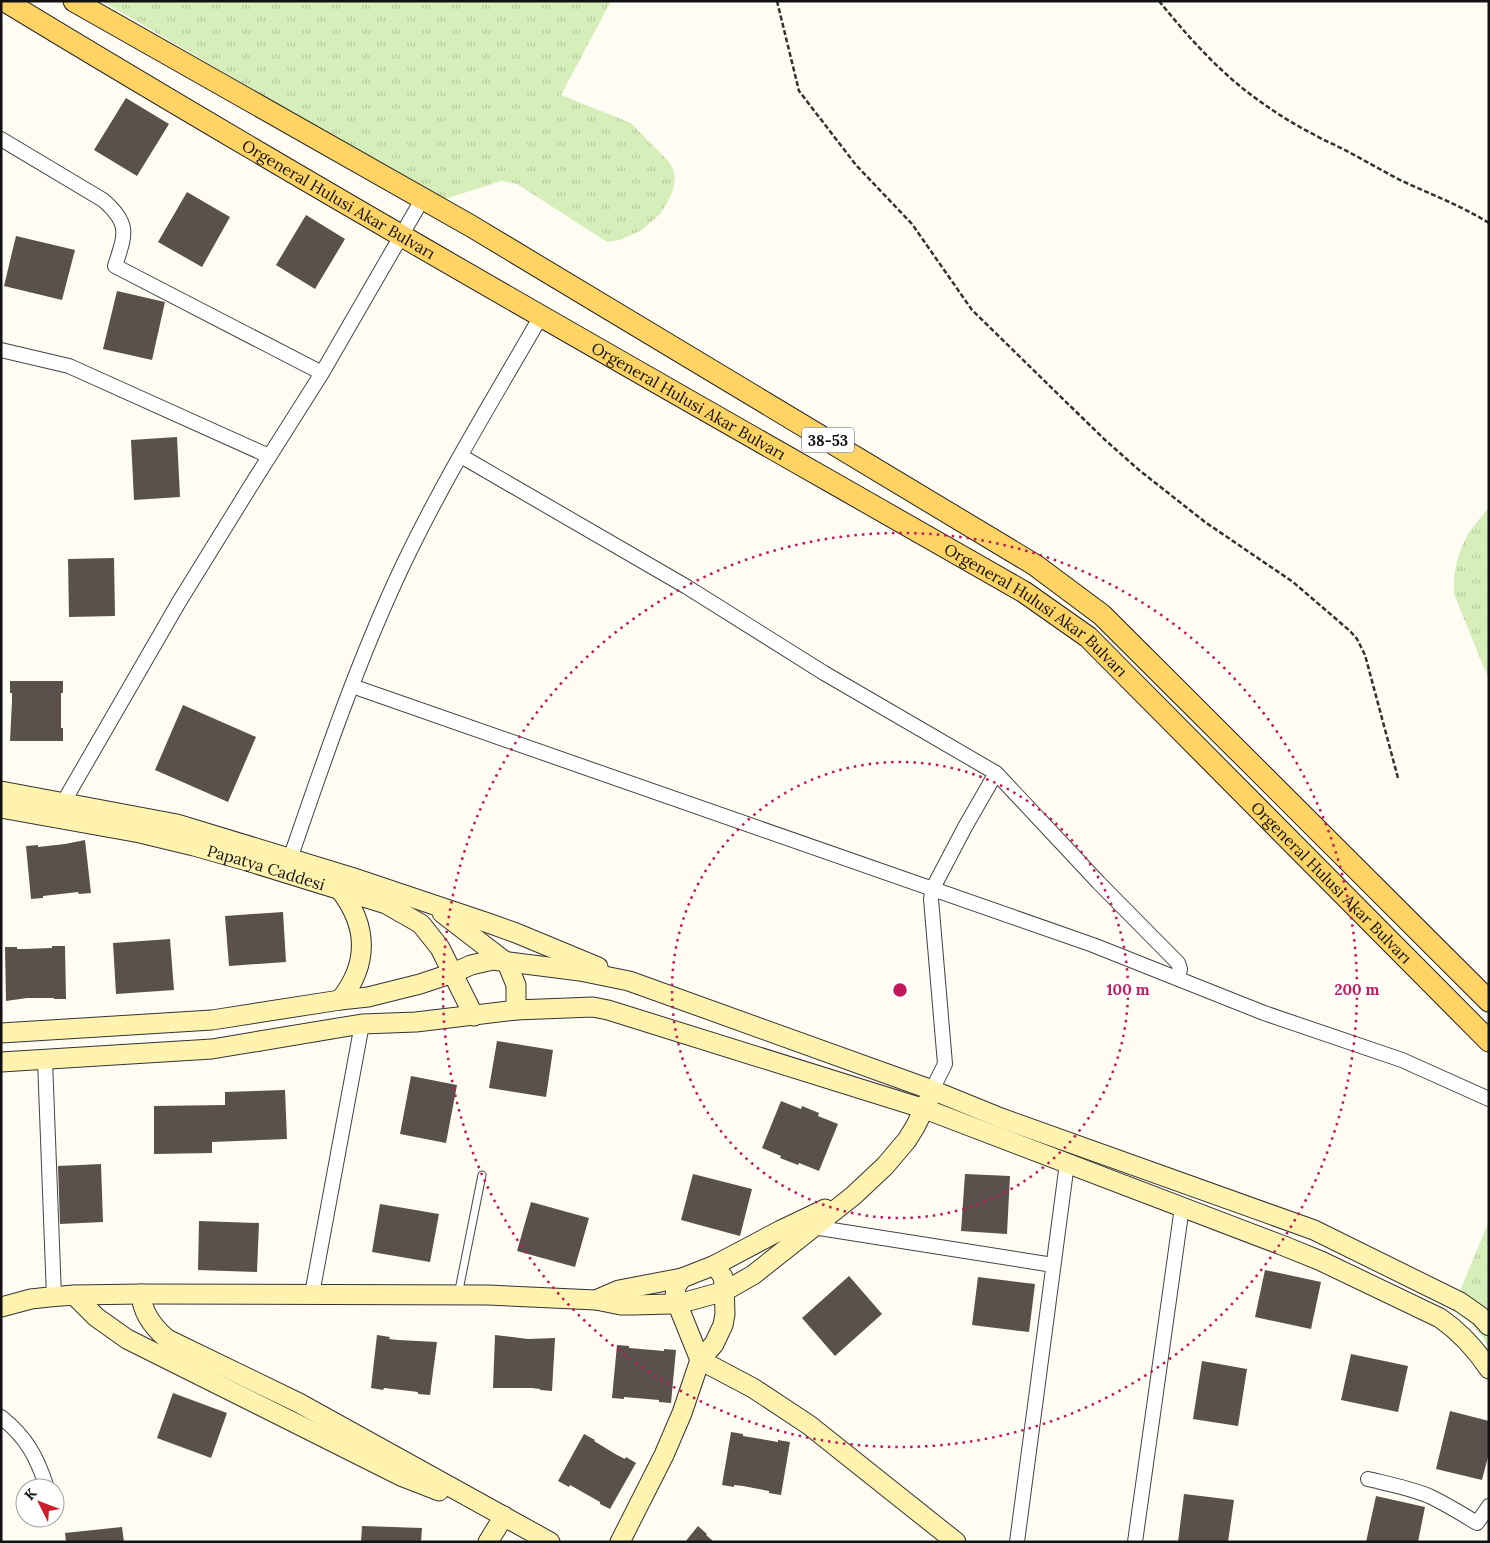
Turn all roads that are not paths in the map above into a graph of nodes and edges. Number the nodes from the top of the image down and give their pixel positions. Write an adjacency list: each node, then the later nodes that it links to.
1 (5, 1): 5 (main road, Orgeneral Hulusi Akar Bulvarı)
2 (74, 1): 4 (main road, Orgeneral Hulusi Akar Bulvarı / 38-53)
3 (1, 139): 8 (street)
4 (423, 198): 5 (street); 25 (main road, Orgeneral Hulusi Akar Bulvarı / 38-53)
5 (401, 236): 6 (main road, Orgeneral Hulusi Akar Bulvarı); 8 (street)
6 (541, 316): 10 (street); 30 (main road, Orgeneral Hulusi Akar Bulvarı)
7 (1, 350): 9 (street)
8 (322, 373): 9 (street)
9 (269, 456): 14 (street)
10 (461, 456): 11 (street); 12 (street)
11 (352, 686): 16 (street); 17 (street)
12 (996, 773): 17 (street); 22 (street)
13 (1, 791): 14 (street, Papatya Caddesi)
14 (63, 803): 16 (street, Papatya Caddesi)
15 (1, 808): 18 (street, Papatya Caddesi)
16 (290, 859): 19 (street, Papatya Caddesi)
17 (933, 888): 22 (street); 33 (street)
18 (340, 890): 21 (street, Papatya Caddesi); 24 (street)
19 (430, 904): 20 (street); 23 (street, Papatya Caddesi)
20 (507, 962): 21 (street); 23 (street); 26 (street)
21 (453, 973): 24 (street); 27 (street, Papatya Caddesi)
22 (1178, 978): 34 (street)
23 (629, 981): 33 (street)
24 (340, 1000): 29 (street)
25 (1489, 1001)
26 (516, 1010): 27 (street); 35 (street)
27 (474, 1016): 28 (street)
28 (362, 1024): 31 (street); 46 (street)
29 (1, 1033)
30 (1489, 1041)
31 (45, 1060): 32 (street); 49 (street)
32 (1, 1062)
33 (932, 1090): 35 (street); 53 (street)
34 (1489, 1098)
35 (925, 1109): 36 (street); 38 (street)
36 (1067, 1163): 39 (street); 42 (street)
37 (482, 1175): 48 (lane)
38 (853, 1196): 40 (street); 41 (street)
39 (1182, 1207): 55 (street); 66 (street)
40 (813, 1227): 42 (street); 44 (street)
41 (716, 1265): 43 (street); 44 (street)
42 (1053, 1265): 65 (street)
43 (682, 1278): 50 (street); 51 (street)
44 (724, 1291): 51 (street); 54 (street)
45 (141, 1294): 46 (street); 47 (street); 60 (street)
46 (312, 1294): 48 (street)
47 (74, 1295): 49 (street); 60 (street)
48 (458, 1295): 50 (street)
49 (54, 1297): 52 (street)
50 (596, 1300): 51 (street)
51 (676, 1303): 54 (street)
52 (1, 1307)
53 (1489, 1326)
54 (700, 1360): 63 (street); 64 (street)
55 (1489, 1369)
56 (1, 1418): 57 (street)
57 (44, 1478)
58 (1368, 1479): 59 (street)
59 (1489, 1506)
60 (504, 1516): 61 (street); 62 (street)
61 (488, 1542)
62 (550, 1542)
63 (620, 1542)
64 (956, 1542)
65 (1017, 1542)
66 (1135, 1542)

